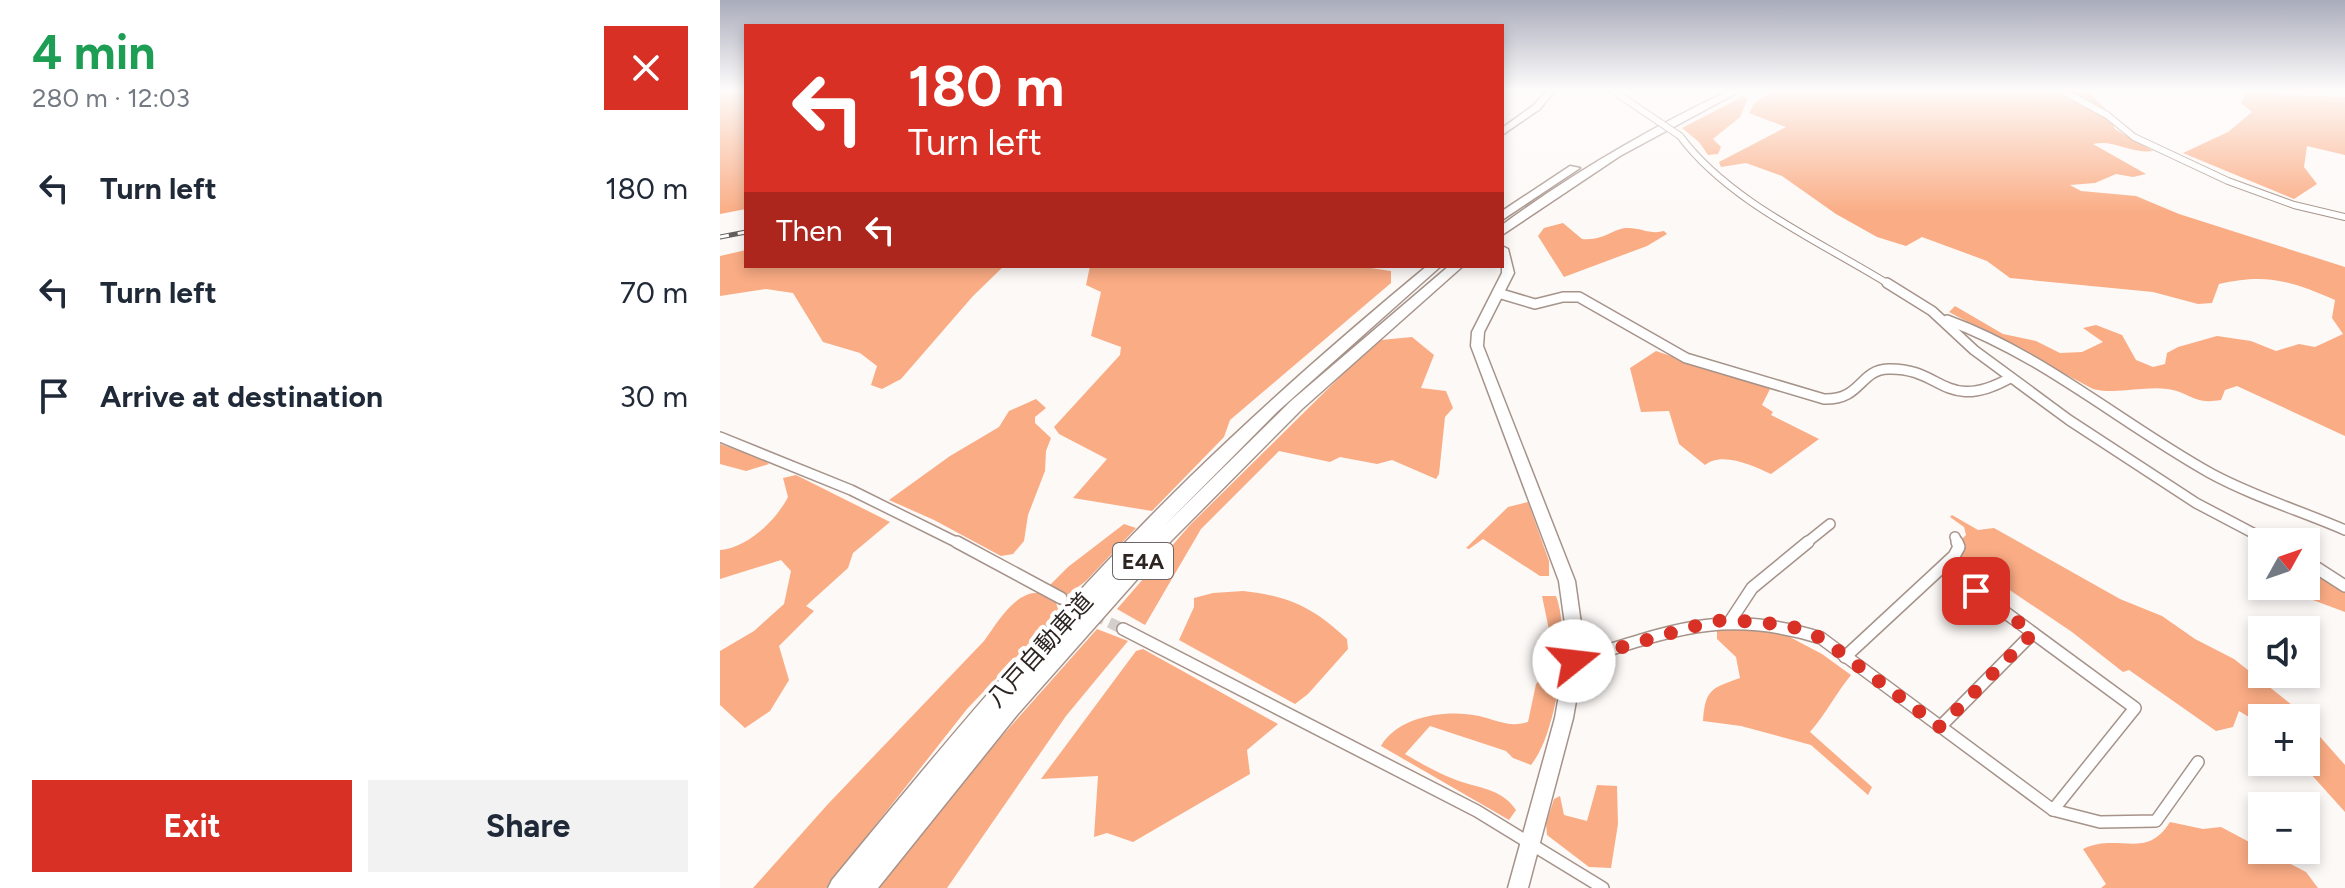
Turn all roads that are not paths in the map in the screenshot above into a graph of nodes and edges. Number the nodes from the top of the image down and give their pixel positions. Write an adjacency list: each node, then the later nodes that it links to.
1 (1642, 131): 5 (highway)
2 (1658, 131): 7 (highway)
3 (1673, 131): 12 (street, bridge)
4 (2127, 131): 6 (street)
5 (1504, 215)
6 (2345, 217)
7 (1504, 230)
8 (1504, 257): 11 (street)
9 (1433, 268): 32 (highway, 八戸自動車道 / E4A)
10 (1455, 268): 33 (highway, 八戸自動車道 / E4A)
11 (1498, 293): 13 (street); 27 (street)
12 (1943, 319): 13 (street); 17 (street)
13 (2010, 378): 16 (street)
14 (720, 437): 22 (street)
15 (1830, 524): 23 (street)
16 (2248, 530)
17 (2345, 530)
18 (1955, 537): 26 (street)
19 (2320, 570): 20 (street)
20 (2345, 586)
21 (1976, 591): 25 (street)
22 (1061, 598)
23 (1731, 620): 26 (street); 27 (street)
24 (1123, 629): 31 (street)
25 (2033, 633): 28 (street); 30 (street)
26 (1845, 657): 28 (street)
27 (1574, 661): 31 (street)
28 (1940, 727): 30 (street)
29 (2198, 762): 30 (street)
30 (2053, 810)
31 (1527, 841): 34 (street); 35 (street)
32 (840, 888)
33 (863, 888)
34 (1518, 888)
35 (1603, 888)

